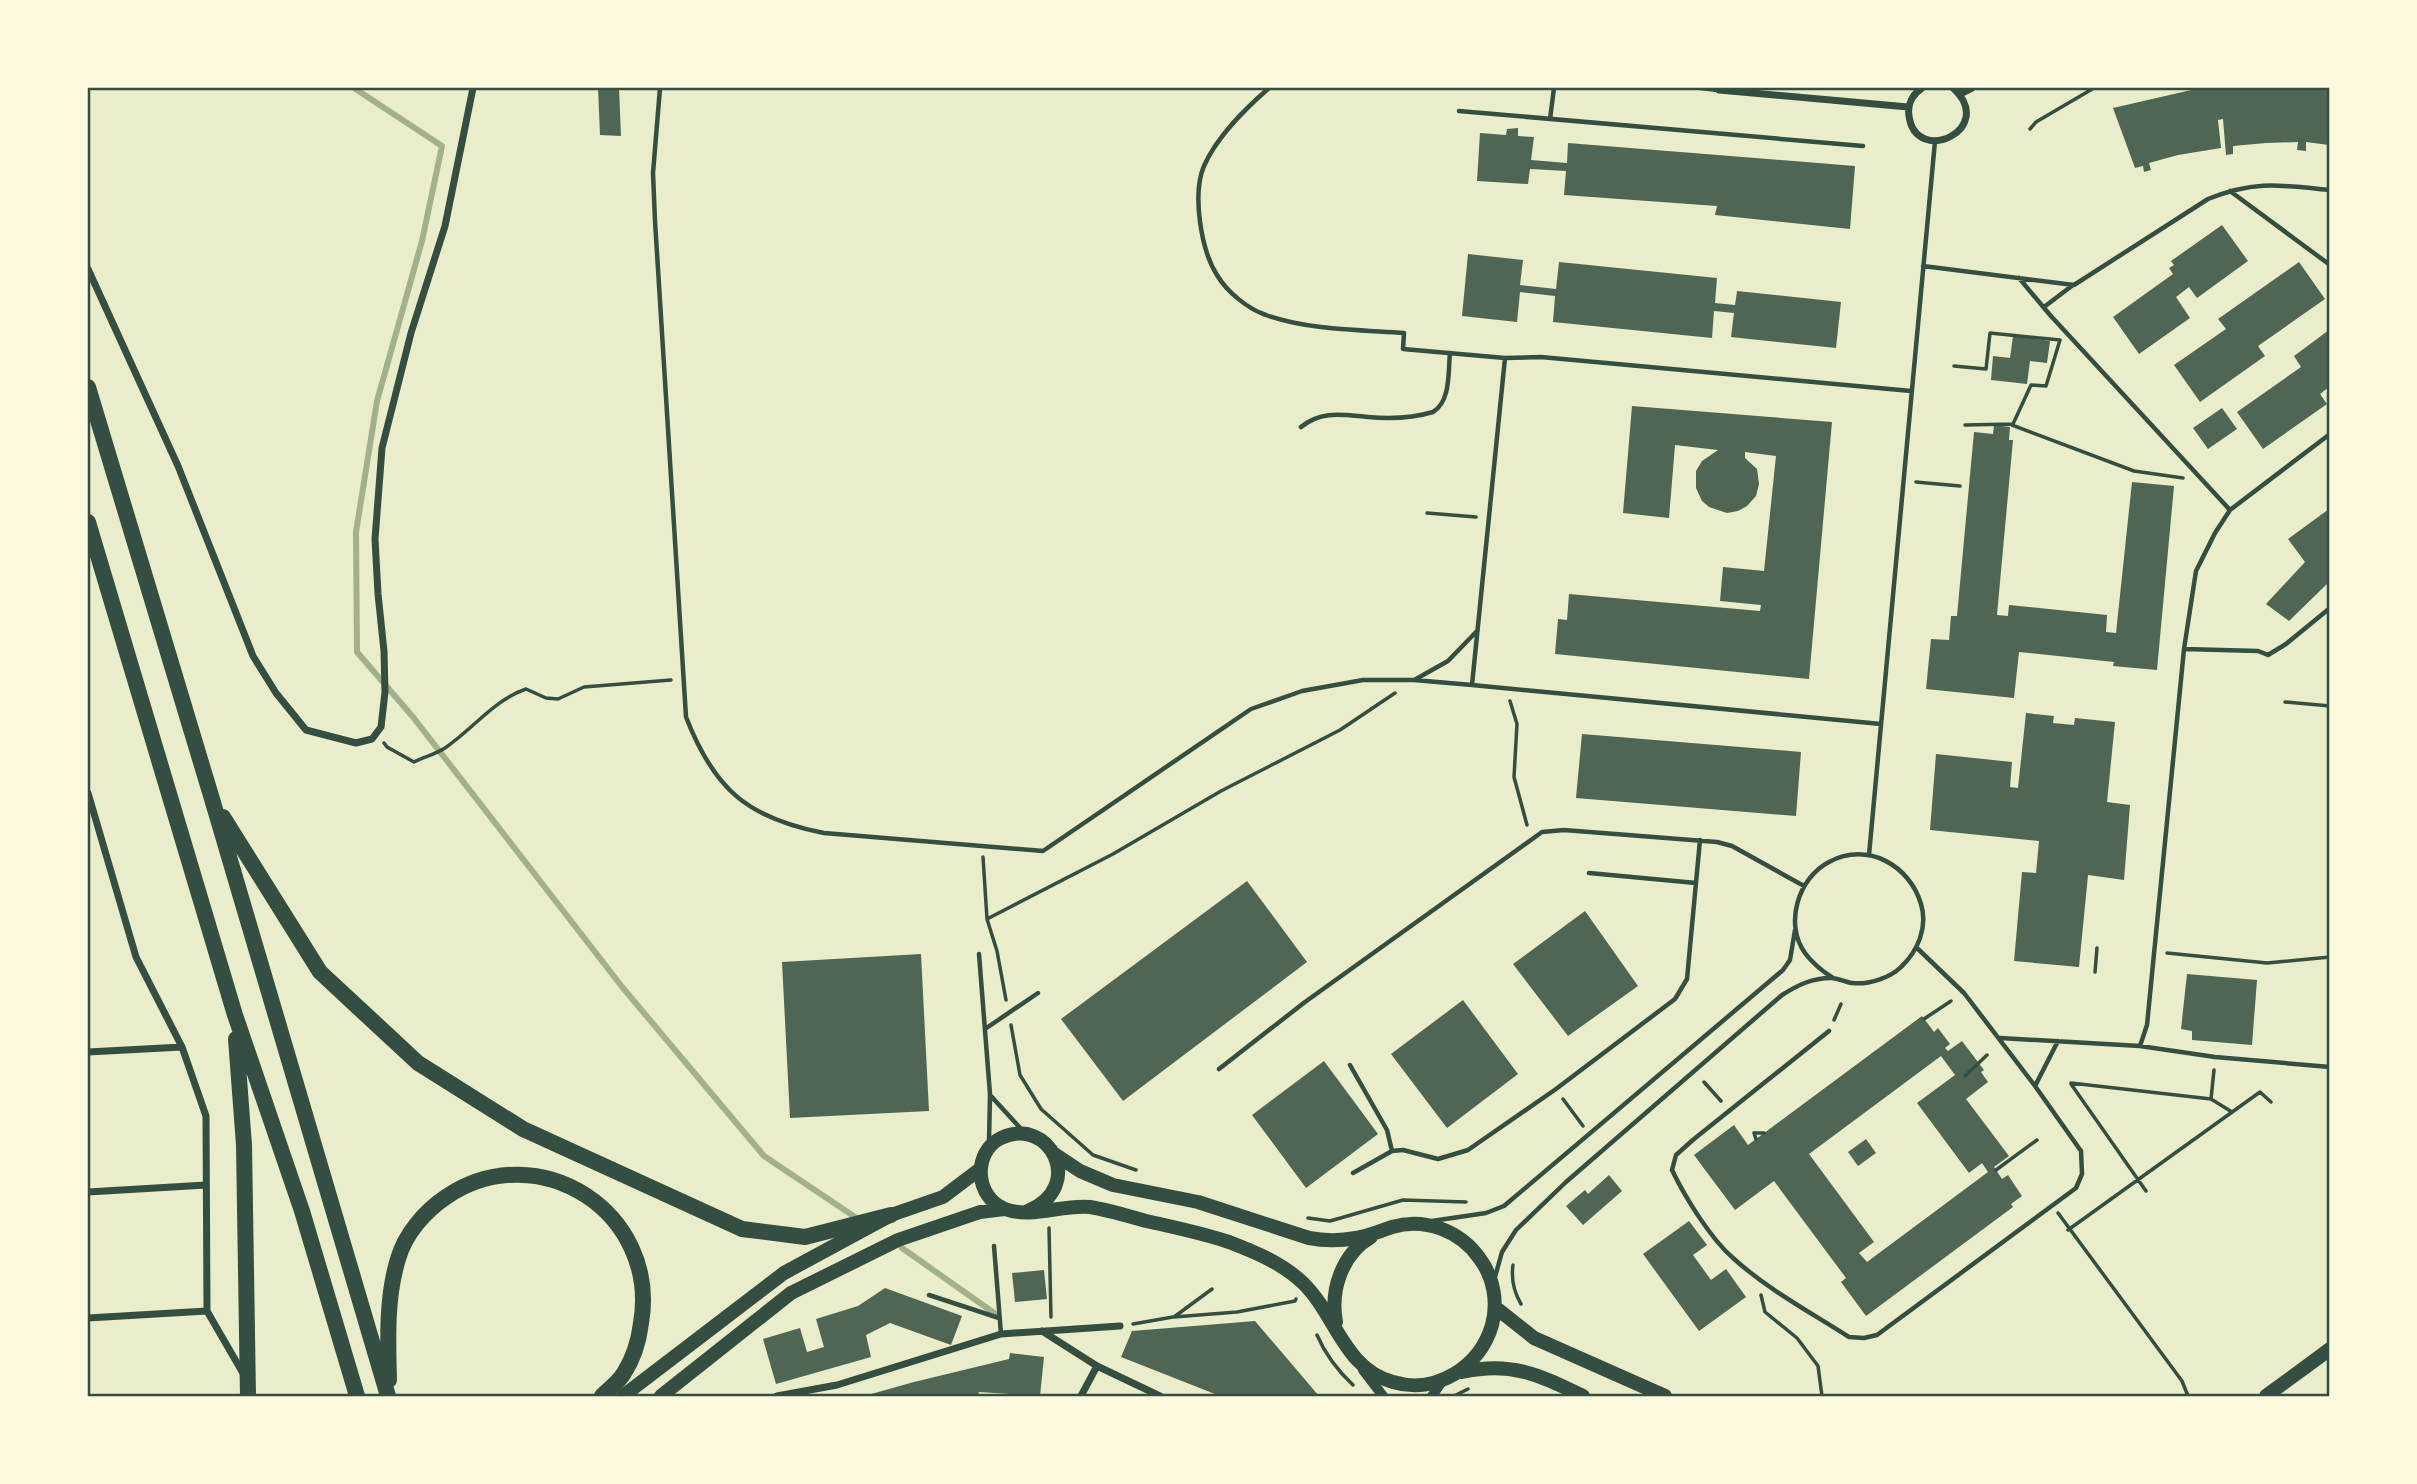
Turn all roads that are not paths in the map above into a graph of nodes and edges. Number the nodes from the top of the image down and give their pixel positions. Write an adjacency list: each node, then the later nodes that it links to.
1 (473, 88): 20 (street)
2 (660, 88): 35 (lane)
3 (1269, 88): 24 (lane)
4 (1554, 88): 13 (lane)
5 (1700, 88): 9 (lane)
6 (1922, 88): 11 (street)
7 (1953, 88): 10 (street)
8 (1972, 88): 10 (street)
9 (1719, 89): 11 (street)
10 (1960, 94): 14 (street)
11 (1908, 107): 14 (street)
12 (1459, 111): 13 (lane)
13 (1550, 119): 15 (lane)
14 (1935, 141): 19 (lane)
15 (1863, 146)
16 (2229, 190): 17 (lane); 18 (lane); 22 (lane)
17 (2329, 190)
18 (2329, 265)
19 (1923, 266): 21 (lane); 27 (lane)
20 (88, 269)
21 (2018, 277): 22 (lane); 23 (lane)
22 (2074, 285): 23 (lane)
23 (2043, 308): 30 (lane)
24 (1450, 353): 25 (lane); 28 (lane)
25 (1505, 358): 27 (lane); 33 (lane)
26 (88, 387): 39 (highway)
27 (1912, 391): 37 (lane)
28 (1301, 427)
29 (2329, 434): 30 (lane)
30 (2231, 510): 34 (lane)
31 (88, 522): 50 (highway)
32 (2329, 608): 34 (lane)
33 (1478, 631): 35 (lane); 36 (lane)
34 (2184, 649): 55 (lane)
35 (1414, 680): 36 (lane)
36 (1472, 685): 37 (lane)
37 (1881, 724): 41 (lane)
38 (88, 793): 56 (street)
39 (212, 799): 73 (highway); 93 (highway)
40 (1700, 840): 43 (lane); 44 (lane); 60 (lane)
41 (1869, 855): 44 (lane); 46 (lane)
42 (1589, 873): 43 (lane)
43 (1696, 883): 65 (lane)
44 (1804, 886): 45 (lane)
45 (1796, 929): 48 (lane); 74 (lane)
46 (1917, 948): 48 (lane); 53 (lane)
47 (979, 954): 51 (lane)
48 (1833, 978): 78 (lane)
49 (1038, 993): 51 (lane)
50 (235, 1015): 91 (highway); 92 (highway)
51 (985, 1029): 62 (lane)
52 (1829, 1031): 61 (lane)
53 (2000, 1038): 54 (lane); 61 (lane)
54 (2058, 1041): 55 (lane); 61 (lane)
55 (2140, 1046): 59 (lane)
56 (182, 1047): 57 (street); 69 (street)
57 (88, 1052)
58 (1350, 1065): 65 (lane)
59 (2329, 1068)
60 (1219, 1069)
61 (2035, 1086)
62 (990, 1094): 63 (lane); 64 (lane)
63 (1025, 1133): 64 (main road); 66 (main road)
64 (989, 1147): 67 (main road)
65 (1392, 1150): 68 (lane)
66 (1053, 1153): 72 (main road); 75 (main road)
67 (980, 1169): 71 (main road); 73 (main road)
68 (1353, 1173)
69 (206, 1185): 70 (street); 79 (street)
70 (88, 1192)
71 (1004, 1209): 72 (main road); 96 (main road)
72 (1028, 1211): 83 (main road)
73 (891, 1214): 95 (main road)
74 (1409, 1224): 75 (main road); 78 (main road)
75 (1378, 1232): 83 (main road)
76 (994, 1247): 81 (lane)
77 (929, 1295): 81 (lane)
78 (1494, 1299): 89 (main road); 103 (main road)
79 (207, 1311): 80 (street); 91 (street)
80 (88, 1318)
81 (999, 1318): 85 (lane)
82 (1120, 1326): 84 (street)
83 (1337, 1328): 87 (main road)
84 (1045, 1331): 85 (street); 88 (street)
85 (1001, 1334): 97 (street)
86 (2329, 1346): 104 (main road)
87 (1353, 1357): 90 (main road); 100 (street)
88 (1097, 1366): 98 (street); 99 (street)
89 (1458, 1373): 90 (main road); 102 (main road)
90 (1443, 1380): 101 (street)
91 (248, 1389)
92 (357, 1396)
93 (388, 1396): 94 (highway)
94 (602, 1396)
95 (623, 1396)
96 (661, 1396)
97 (777, 1396)
98 (1081, 1396)
99 (1160, 1396)
100 (1383, 1396)
101 (1432, 1396)
102 (1583, 1396)
103 (1665, 1396)
104 (2266, 1396)

